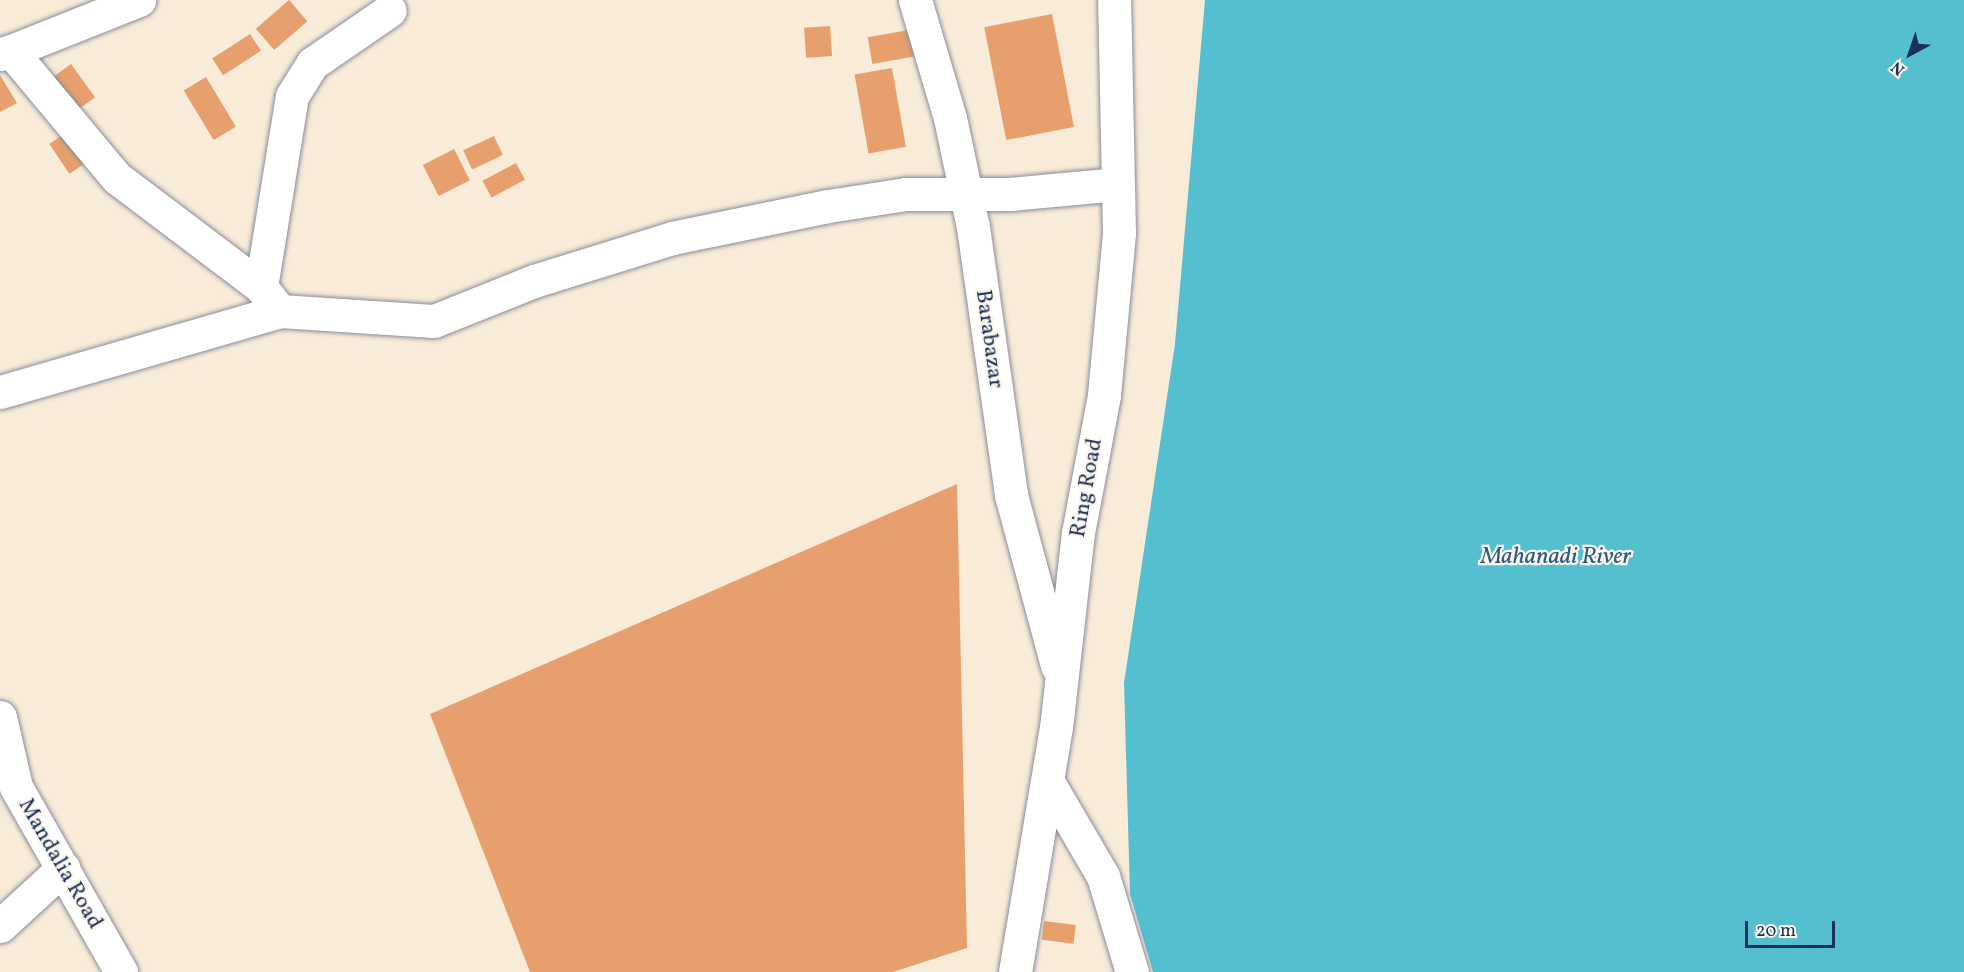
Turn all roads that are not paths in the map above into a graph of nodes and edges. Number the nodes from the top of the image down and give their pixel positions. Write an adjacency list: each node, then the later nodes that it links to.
1 (139, 0): 5 (street)
2 (915, 0): 7 (street, Barabazar)
3 (1114, 0): 6 (street, Ring Road)
4 (390, 10): 8 (street)
5 (5, 52): 8 (street)
6 (1118, 184): 7 (street); 10 (street, Ring Road)
7 (966, 195): 8 (street); 10 (street, Barabazar)
8 (270, 299): 9 (street)
9 (0, 392)
10 (1061, 679): 12 (street, Ring Road)
11 (0, 717): 13 (street, Mandalia Road)
12 (1048, 782): 16 (street, Ring Road); 17 (street)
13 (63, 868): 14 (street); 15 (street, Mandalia Road)
14 (0, 926)
15 (121, 972)
16 (1015, 972)
17 (1132, 972)

